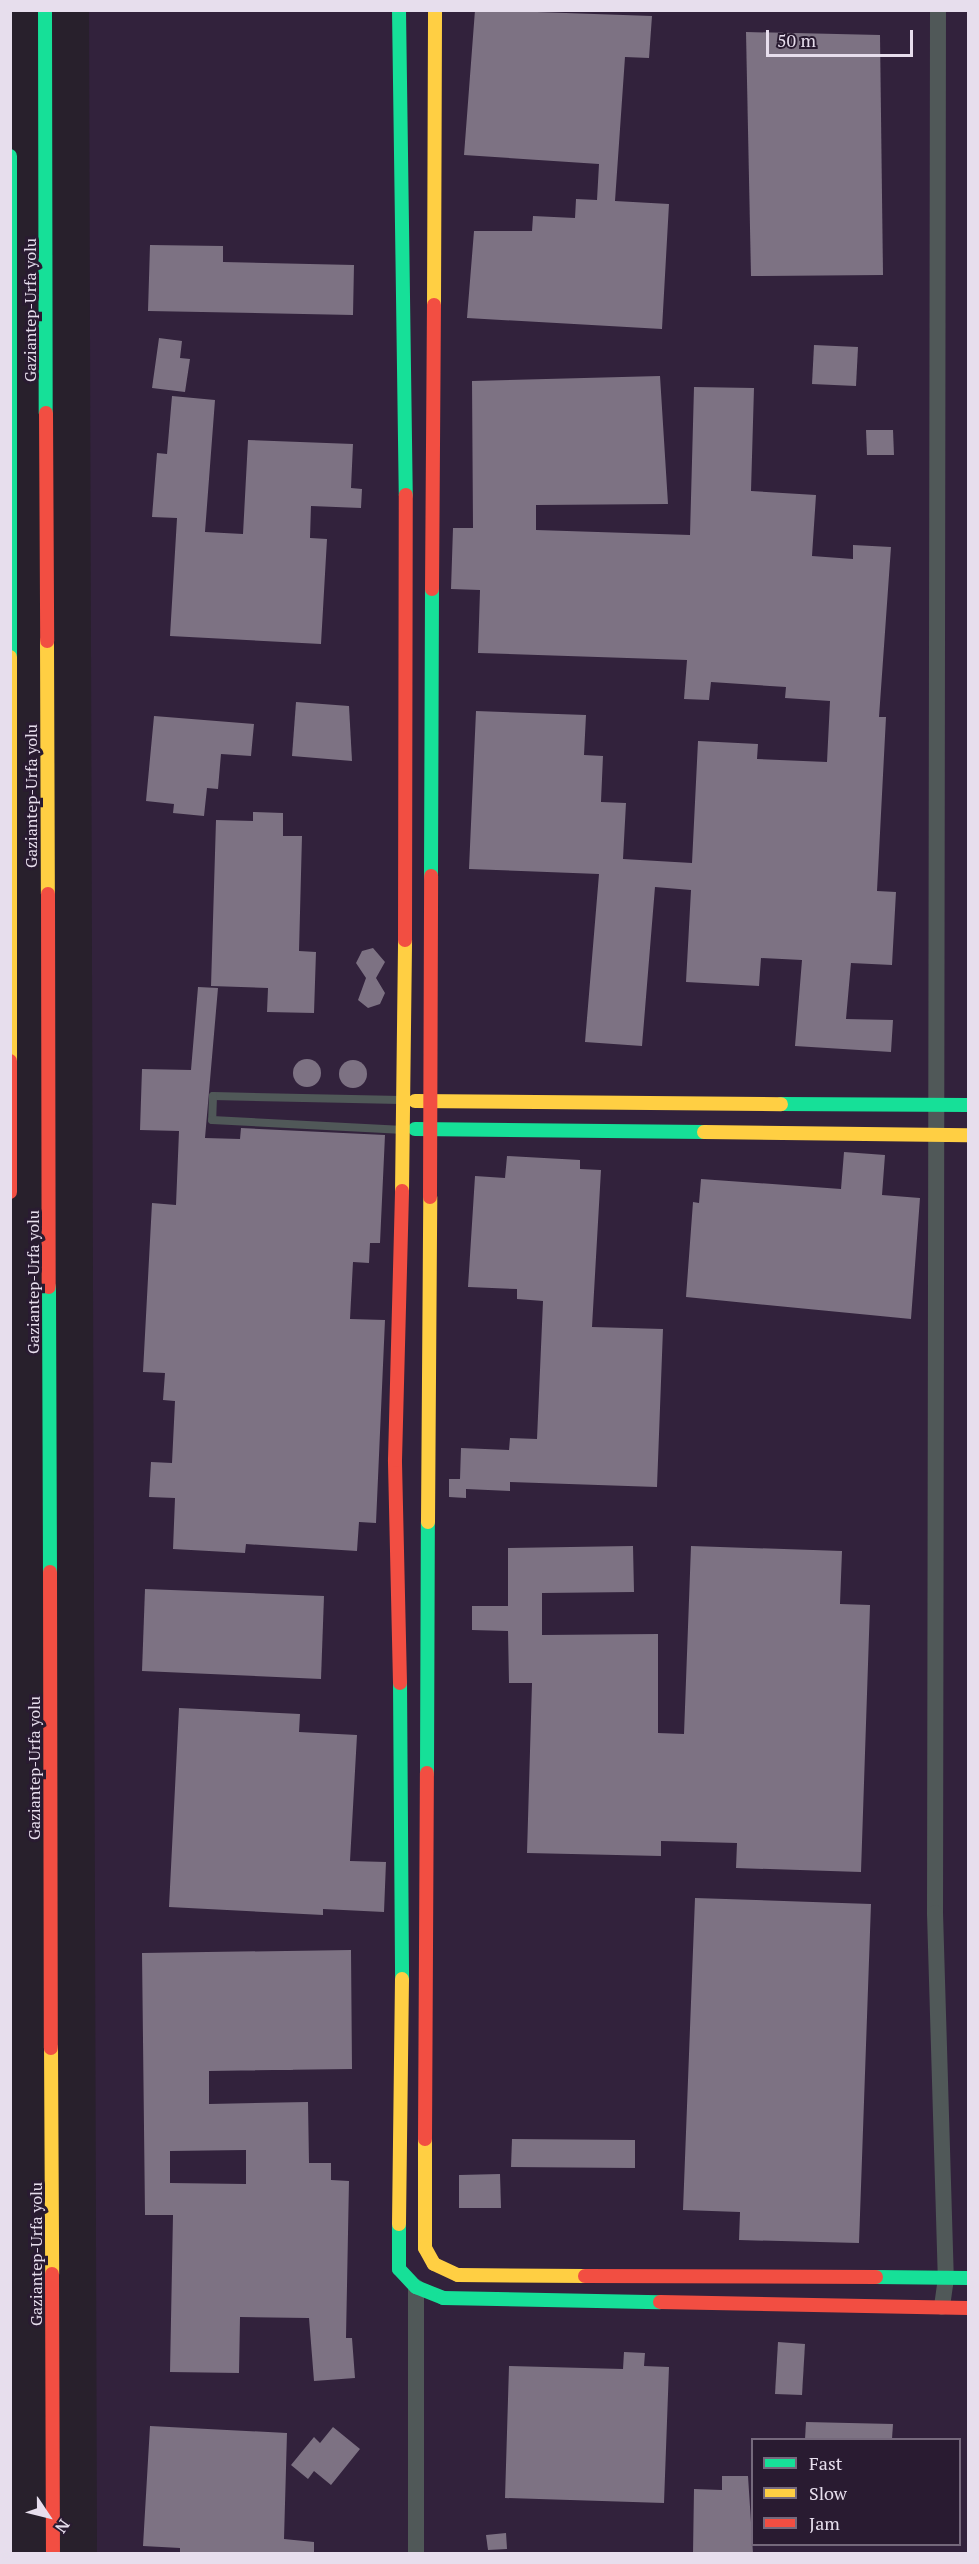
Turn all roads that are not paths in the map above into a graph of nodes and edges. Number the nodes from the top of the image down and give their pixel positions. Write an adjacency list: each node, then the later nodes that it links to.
1 (45, 10): 21 (main road, Gaziantep-Urfa yolu)
2 (399, 10): 7 (main road)
3 (435, 10): 8 (main road)
4 (938, 10): 9 (street)
5 (10, 156): 6 (main road, Gaziantep-Urfa yolu)
6 (11, 574): 15 (main road, Gaziantep-Urfa yolu)
7 (401, 1100): 8 (main road); 12 (main road); 12 (lane)
8 (430, 1102): 9 (main road); 11 (main road)
9 (935, 1105): 10 (main road); 13 (street)
10 (969, 1105)
11 (432, 1128): 12 (main road); 13 (main road); 16 (main road)
12 (404, 1130): 18 (main road)
13 (935, 1134): 14 (main road); 16 (street)
14 (969, 1135)
15 (10, 1192)
16 (946, 2278): 17 (main road); 19 (street)
17 (969, 2278)
18 (416, 2287): 19 (main road); 22 (street)
19 (942, 2307): 20 (main road)
20 (969, 2308)
21 (53, 2553)
22 (416, 2553)

